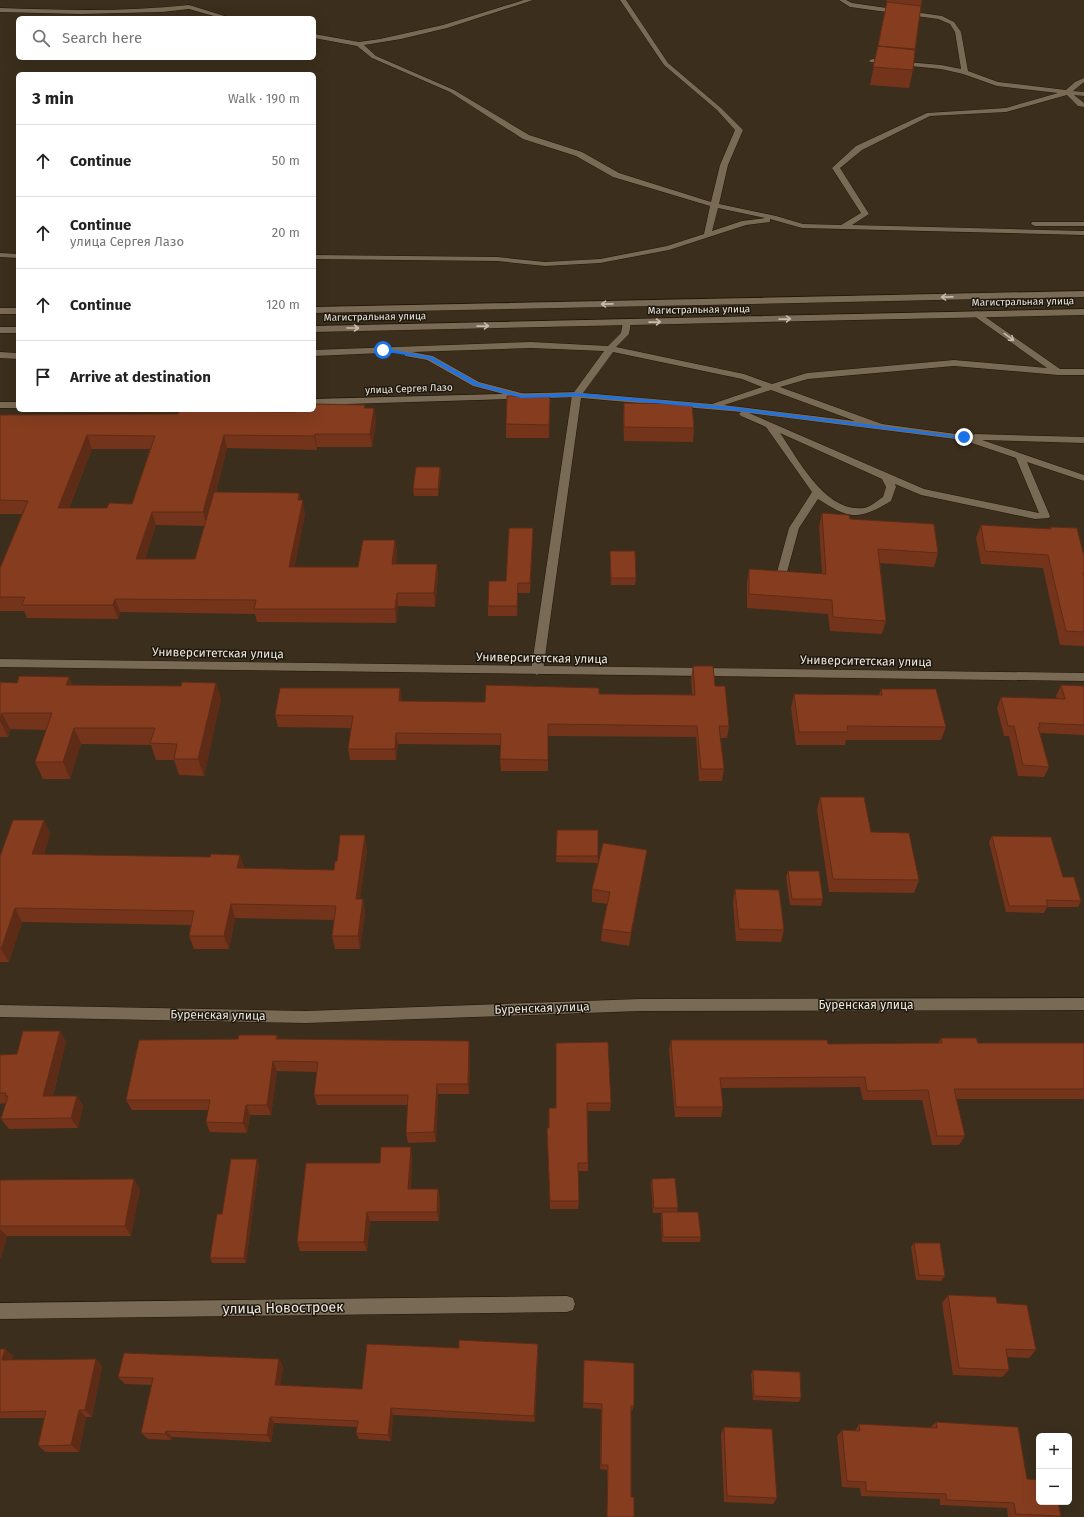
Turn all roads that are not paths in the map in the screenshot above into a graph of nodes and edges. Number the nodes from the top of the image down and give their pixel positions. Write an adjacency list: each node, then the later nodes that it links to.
1 (530, 0): 7 (street)
2 (842, 0): 9 (street)
3 (626, 2): 14 (street)
4 (0, 10): 5 (street)
5 (222, 16)
6 (316, 36): 7 (street)
7 (359, 44): 14 (street)
8 (872, 61): 9 (street)
9 (965, 72): 11 (street)
10 (1084, 80): 11 (street)
11 (1068, 92): 12 (street); 13 (street); 17 (street)
12 (1084, 94)
13 (1084, 106)
14 (714, 205): 15 (street); 20 (street)
15 (776, 218): 17 (street); 20 (street)
16 (1084, 224): 18 (street)
17 (840, 228): 18 (street)
18 (874, 229): 19 (street)
19 (1084, 233)
20 (708, 236): 23 (street)
21 (0, 255): 22 (street)
22 (16, 256)
23 (316, 257)
24 (1084, 294): 25 (street, Магистральная улица, one-way to 25)
25 (316, 310)
26 (0, 311): 27 (street)
27 (16, 311)
28 (1084, 312): 29 (street, Магистральная улица)
29 (977, 314): 30 (street, Магистральная улица, one-way to 29); 39 (street, one-way to 39)
30 (628, 322): 31 (street, Магистральная улица, one-way to 30); 34 (street)
31 (316, 329)
32 (0, 330): 33 (street)
33 (16, 330)
34 (611, 349): 35 (street); 41 (street); 42 (street)
35 (383, 350): 36 (street); 43 (street)
36 (316, 353)
37 (0, 355): 38 (street)
38 (16, 356)
39 (1058, 372): 40 (street); 41 (street)
40 (1084, 372)
41 (773, 387): 47 (street); 50 (street)
42 (577, 395): 43 (street, улица Сергея Лазо); 47 (street, улица Сергея Лазо); 59 (street)
43 (522, 396): 44 (street, улица Сергея Лазо)
44 (316, 402)
45 (0, 405): 46 (street)
46 (16, 405)
47 (709, 406): 48 (street, улица Сергея Лазо)
48 (732, 408): 49 (street); 50 (street, улица Сергея Лазо)
49 (768, 424): 54 (street); 56 (street)
50 (879, 426): 51 (street)
51 (964, 437): 52 (street); 53 (street)
52 (1084, 440)
53 (1020, 456): 54 (street); 55 (street)
54 (886, 476): 56 (street)
55 (1084, 478)
56 (817, 492): 57 (street)
57 (782, 572)
58 (0, 663): 59 (street, Университетская улица)
59 (537, 671): 60 (street, Университетская улица)
60 (1084, 677)
61 (1084, 1004): 62 (street, Буренская улица)
62 (0, 1011)
63 (567, 1304): 64 (street, улица Новостроек)
64 (0, 1311)

